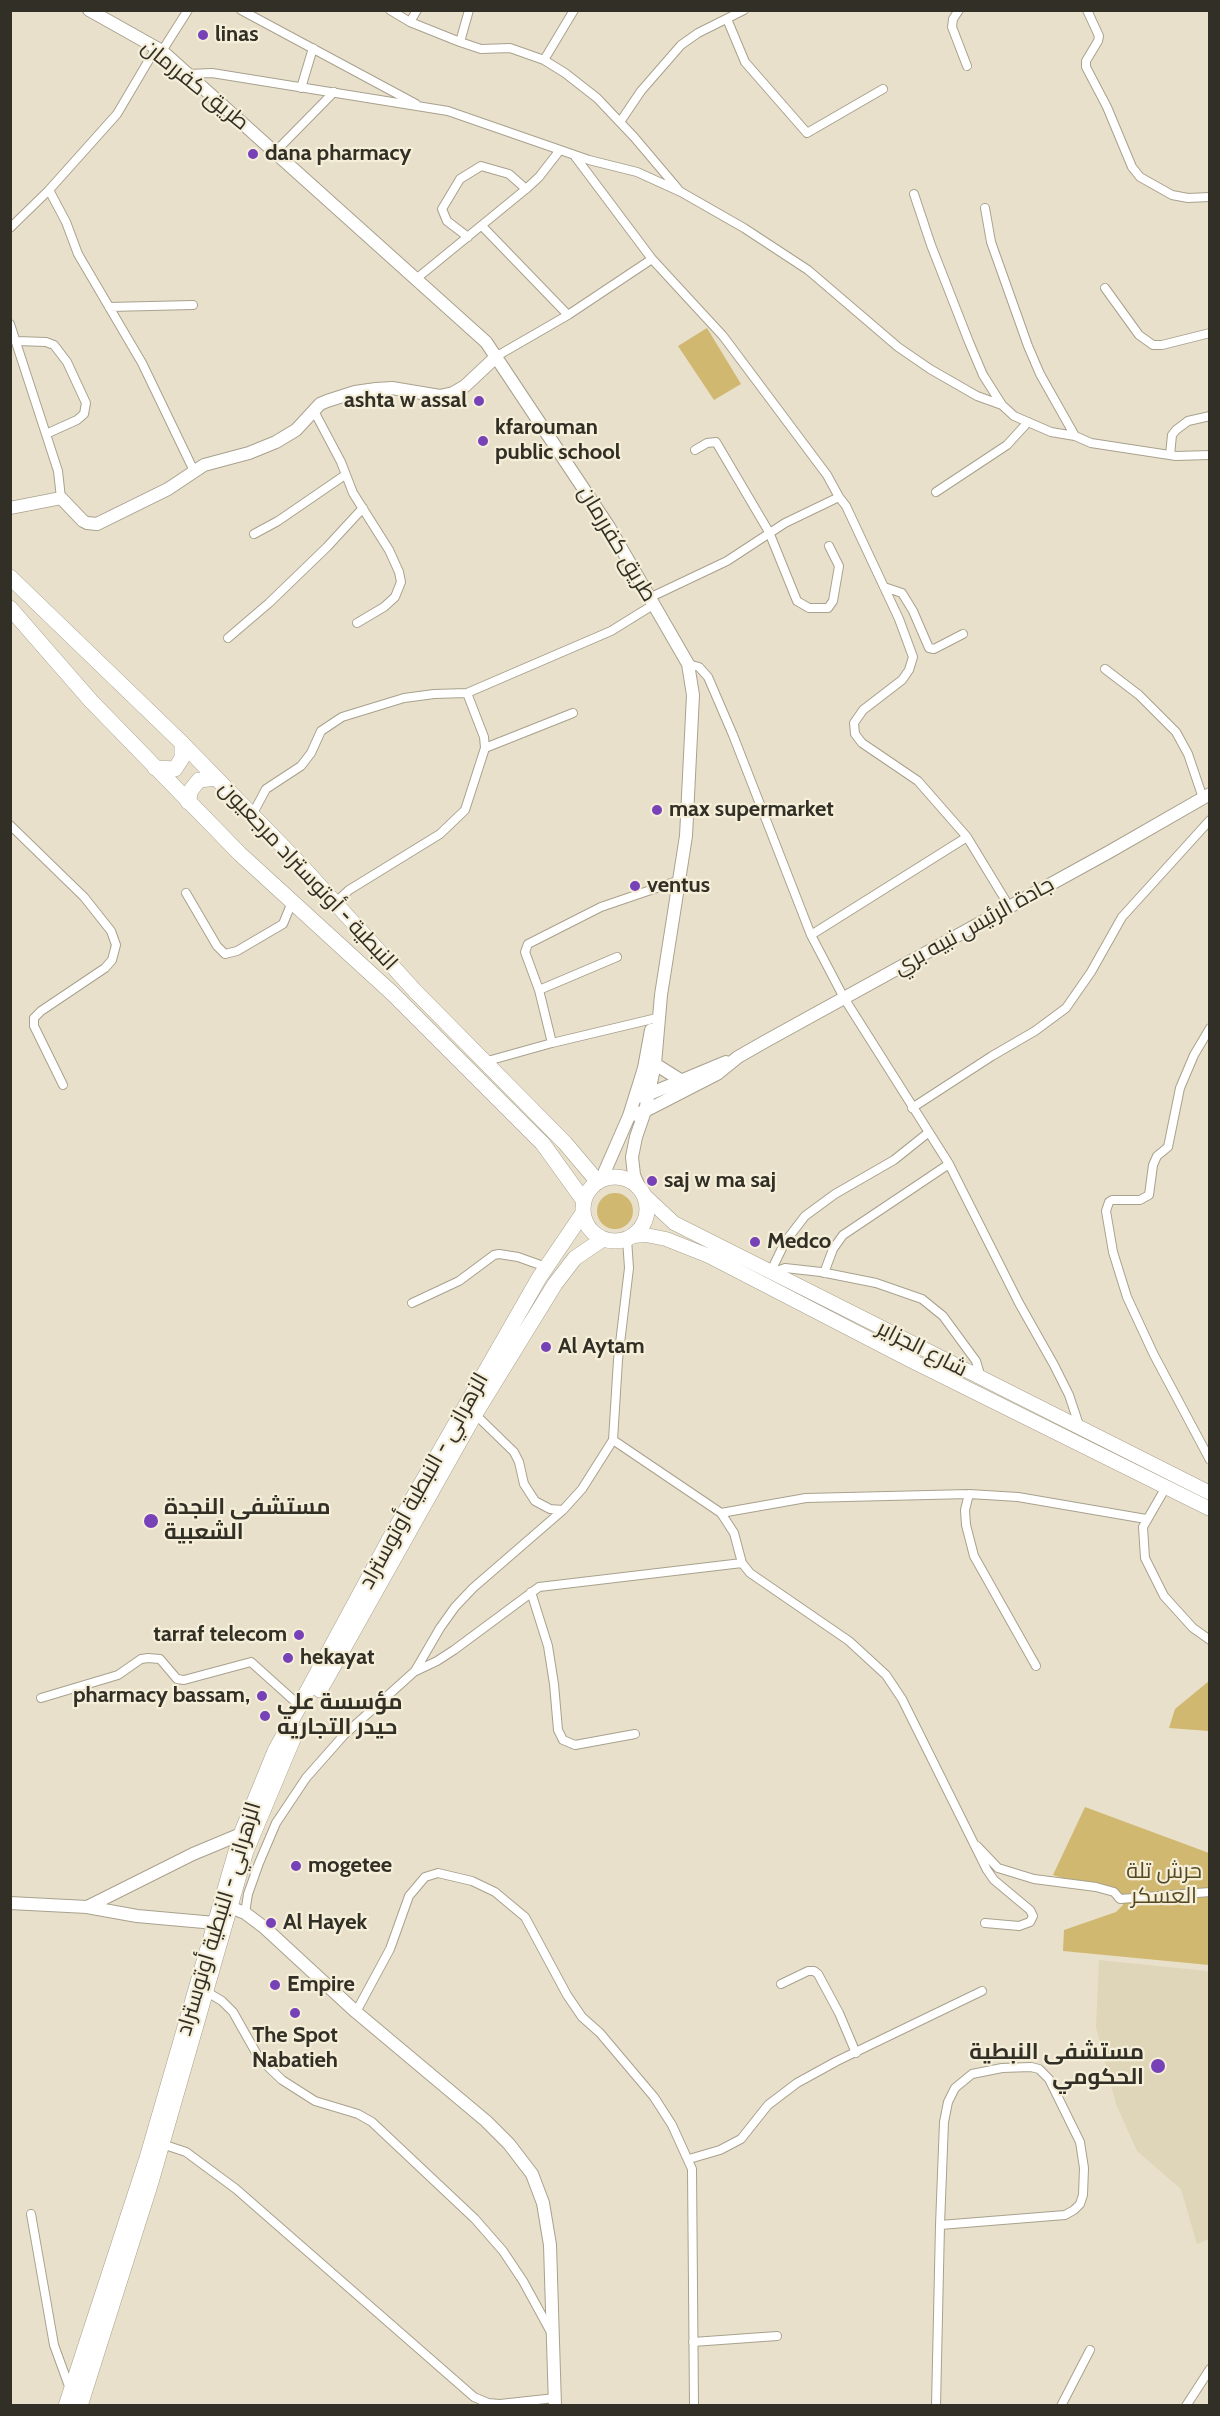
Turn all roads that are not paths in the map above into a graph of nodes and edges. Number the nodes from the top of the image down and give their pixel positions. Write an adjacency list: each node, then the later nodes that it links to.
1 (89, 10): 15 (main road, طريق كفررمان)
2 (188, 10): 15 (street)
3 (241, 10): 14 (street)
4 (390, 10): 12 (street)
5 (417, 10): 12 (street)
6 (469, 10): 13 (street)
7 (574, 10): 16 (street)
8 (744, 10): 11 (street)
9 (959, 10): 17 (street)
10 (1087, 10): 31 (street)
11 (727, 19): 20 (street); 23 (street)
12 (410, 22): 13 (street)
13 (460, 42): 16 (street)
14 (313, 48): 19 (street); 22 (street)
15 (159, 50): 18 (main road, طريق كفررمان); 28 (street)
16 (544, 60): 23 (street)
17 (968, 66)
18 (188, 74): 19 (street); 25 (main road, طريق كفررمان)
19 (301, 88): 21 (street)
20 (883, 89)
21 (334, 92): 22 (street); 25 (street)
22 (424, 108): 24 (street)
23 (620, 122): 29 (street)
24 (560, 150): 26 (street); 27 (street)
25 (275, 153): 37 (main road, طريق كفررمان)
26 (574, 154): 29 (street); 36 (street)
27 (526, 189): 34 (street); 35 (street)
28 (49, 190): 33 (street); 40 (street)
29 (681, 192): 46 (street)
30 (914, 194): 46 (street)
31 (1209, 197)
32 (985, 208): 51 (street)
33 (12, 224)
34 (482, 226): 35 (street); 41 (street)
35 (468, 237): 37 (street)
36 (652, 259): 41 (street); 58 (street)
37 (416, 279): 45 (main road, طريق كفررمان)
38 (1105, 288): 43 (street)
39 (193, 305): 40 (street)
40 (109, 307): 55 (street)
41 (568, 315): 45 (street)
42 (10, 324): 44 (street)
43 (1209, 333)
44 (17, 341): 50 (street); 50 (street)
45 (497, 356): 47 (main road); 67 (main road, طريق كفررمان)
46 (1002, 405): 49 (street)
47 (314, 411): 55 (main road); 56 (street)
48 (1209, 416): 53 (street)
49 (1028, 422): 51 (street); 57 (street)
50 (46, 434): 59 (street)
51 (1075, 436): 53 (street)
52 (695, 450): 62 (street)
53 (1170, 455): 54 (street)
54 (1209, 455)
55 (194, 471): 59 (main road)
56 (345, 475): 61 (street); 63 (street)
57 (936, 492)
58 (839, 497): 62 (street); 66 (street)
59 (61, 498): 60 (main road)
60 (10, 508)
61 (363, 508): 69 (street); 71 (street)
62 (769, 532): 64 (street); 67 (street)
63 (254, 534)
64 (829, 546)
65 (10, 577): 76 (highway, النبطية - أوتوستراد مرجعيون)
66 (884, 587): 70 (street); 85 (street)
67 (651, 601): 72 (main road, طريق كفررمان); 74 (street)
68 (10, 608): 78 (highway, النبطية - أوتوستراد مرجعيون)
69 (357, 623)
70 (963, 634)
71 (228, 638)
72 (688, 664): 86 (main road, طريق كفررمان); 91 (street)
73 (1105, 669): 80 (street)
74 (467, 693): 77 (street); 82 (street)
75 (573, 713): 77 (street)
76 (182, 743): 78 (highway); 79 (highway, النبطية - أوتوستراد مرجعيون)
77 (485, 748): 89 (street)
78 (155, 768): 81 (highway, النبطية - أوتوستراد مرجعيون)
79 (216, 778): 81 (highway); 82 (highway, النبطية - أوتوستراد مرجعيون)
80 (1206, 796): 90 (main road, جادة الرئيس نبيه بري)
81 (188, 802): 88 (highway, النبطية - أوتوستراد مرجعيون)
82 (252, 816): 89 (highway, النبطية - أوتوستراد مرجعيون)
83 (1209, 820): 105 (street)
84 (10, 825): 102 (street)
85 (967, 837): 90 (street); 91 (street)
86 (680, 880): 93 (street); 95 (main road, طريق كفررمان)
87 (186, 893): 88 (street)
88 (292, 902): 112 (highway, النبطية - أوتوستراد مرجعيون)
89 (336, 902): 99 (highway, النبطية - أوتوستراد مرجعيون)
90 (1009, 906): 94 (main road, جادة الرئيس نبيه بري)
91 (811, 935): 94 (street)
92 (617, 957): 93 (street)
93 (539, 990): 97 (street)
94 (844, 998): 98 (main road, جادة الرئيس نبيه بري); 105 (street)
95 (657, 1018): 97 (street); 100 (main road); 104 (main road)
96 (1209, 1028): 123 (street)
97 (552, 1043): 99 (street)
98 (738, 1057): 101 (main road); 106 (main road)
99 (483, 1062): 110 (highway, النبطية - أوتوستراد مرجعيون)
100 (655, 1064): 101 (main road); 103 (main road)
101 (682, 1081): 103 (main road)
102 (63, 1085)
103 (649, 1096): 104 (main road); 106 (main road)
104 (632, 1100): 107 (main road)
105 (912, 1108): 108 (street)
106 (645, 1110): 107 (main road); 111 (main road)
107 (629, 1116): 110 (main road)
108 (929, 1132): 109 (street); 116 (street)
109 (949, 1164): 117 (street); 121 (street)
110 (599, 1181): 111 (highway); 112 (highway)
111 (642, 1191): 113 (highway); 116 (main road, شارع الجزاير)
112 (583, 1207): 114 (highway); 115 (highway, الزهراني - النبطية أوتوستراد)
113 (630, 1238): 114 (highway); 122 (street); 124 (main road, شارع الجزاير)
114 (603, 1239): 120 (highway, الزهراني - النبطية أوتوستراد)
115 (546, 1267): 118 (street); 137 (highway, الزهراني - النبطية أوتوستراد)
116 (772, 1272): 117 (street); 119 (main road, شارع الجزاير)
117 (824, 1273): 119 (street)
118 (412, 1303)
119 (977, 1377): 121 (main road, شارع الجزاير)
120 (476, 1414): 128 (street); 144 (highway, الزهراني - النبطية أوتوستراد)
121 (1080, 1429): 125 (main road, شارع الجزاير)
122 (614, 1440): 128 (street); 129 (street)
123 (1209, 1460)
124 (1166, 1487): 127 (main road, شارع الجزاير); 130 (street)
125 (1209, 1493)
126 (969, 1494): 129 (street); 130 (street); 134 (street)
127 (1209, 1509)
128 (563, 1510): 135 (street)
129 (720, 1513): 131 (street)
130 (1146, 1518): 133 (street)
131 (742, 1563): 132 (street); 140 (street)
132 (531, 1592): 135 (street); 138 (street)
133 (1209, 1640)
134 (1036, 1666)
135 (415, 1671): 144 (street)
136 (41, 1698): 137 (street)
137 (300, 1706): 139 (highway, الزهراني - النبطية أوتوستراد)
138 (635, 1734)
139 (241, 1834): 143 (main road); 145 (highway, الزهراني - النبطية أوتوستراد)
140 (971, 1839): 141 (street); 146 (street)
141 (1209, 1892)
142 (10, 1903): 143 (main road)
143 (87, 1907): 145 (main road)
144 (238, 1910): 149 (highway, الزهراني - النبطية أوتوستراد); 150 (main road)
145 (215, 1923): 161 (highway, الزهراني - النبطية أوتوستراد)
146 (985, 1923)
147 (781, 1984): 151 (street)
148 (982, 1991): 151 (street)
149 (207, 1992): 152 (highway, الزهراني - النبطية أوتوستراد); 156 (street)
150 (356, 2012): 153 (street); 156 (main road)
151 (856, 2053): 153 (street)
152 (162, 2144): 162 (street); 164 (highway, الزهراني - النبطية أوتوستراد)
153 (689, 2159): 158 (street)
154 (31, 2214): 161 (street)
155 (940, 2225): 155 (street); 166 (street)
156 (552, 2335): 162 (main road)
157 (777, 2336): 158 (street)
158 (693, 2342): 165 (street)
159 (1090, 2350): 167 (street)
160 (1209, 2368): 168 (street)
161 (70, 2389): 163 (highway, الزهراني - النبطية أوتوستراد)
162 (555, 2402)
163 (66, 2406)
164 (80, 2406)
165 (694, 2406)
166 (936, 2406)
167 (1061, 2406)
168 (1186, 2406)

